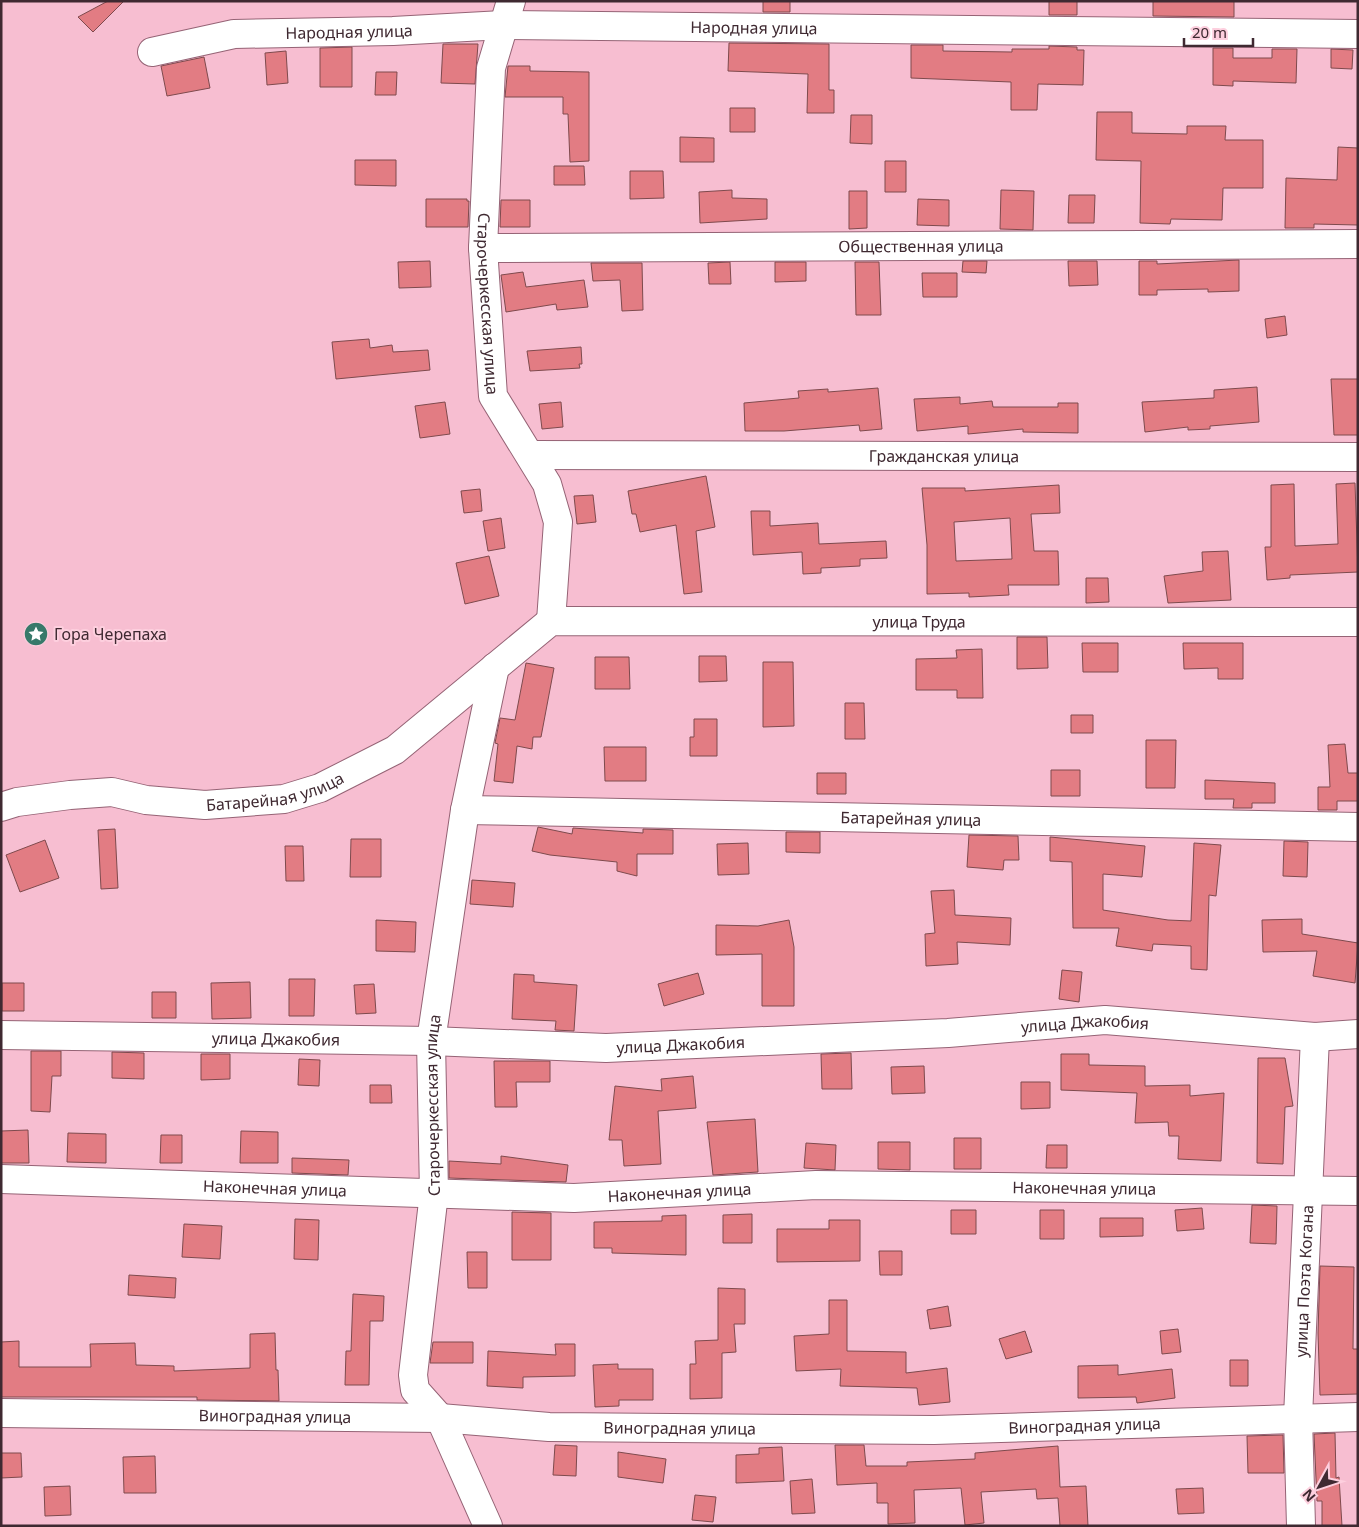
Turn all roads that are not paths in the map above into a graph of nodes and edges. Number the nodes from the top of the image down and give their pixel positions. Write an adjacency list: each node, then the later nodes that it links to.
1 (506, 13): 2 (street, Народная улица); 3 (street, Народная улица); 5 (street, Старочеркесская улица)
2 (1358, 34)
3 (152, 52)
4 (1358, 244): 5 (street, Общественная улица)
5 (483, 248): 6 (street, Старочеркесская улица)
6 (530, 455): 7 (street, Гражданская улица); 8 (street, Старочеркесская улица)
7 (1358, 457)
8 (551, 621): 9 (street, улица Труда); 10 (street)
9 (1358, 622)
10 (496, 667): 11 (street, Батарейная улица); 12 (street, Старочеркесская улица)
11 (9, 804)
12 (465, 810): 13 (street, Батарейная улица); 17 (street, Старочеркесская улица)
13 (1358, 827)
14 (1358, 1034): 16 (street, улица Джакобия)
15 (1, 1035): 17 (street, улица Джакобия)
16 (1315, 1037): 17 (street, улица Джакобия); 19 (street, улица Поэта Когана)
17 (431, 1041): 21 (street, Старочеркесская улица)
18 (1, 1180): 21 (street, Наконечная улица)
19 (1309, 1190): 20 (street, Наконечная улица); 21 (street, Наконечная улица); 23 (street, улица Поэта Когана)
20 (1358, 1191)
21 (434, 1193): 25 (street, Старочеркесская улица)
22 (1, 1413): 25 (street, Виноградная улица)
23 (1298, 1417): 24 (street, Виноградная улица); 25 (street, Виноградная улица); 27 (street, улица Поэта Когана)
24 (1358, 1417)
25 (440, 1418): 26 (street, Старочеркесская улица)
26 (488, 1526)
27 (1301, 1526)

